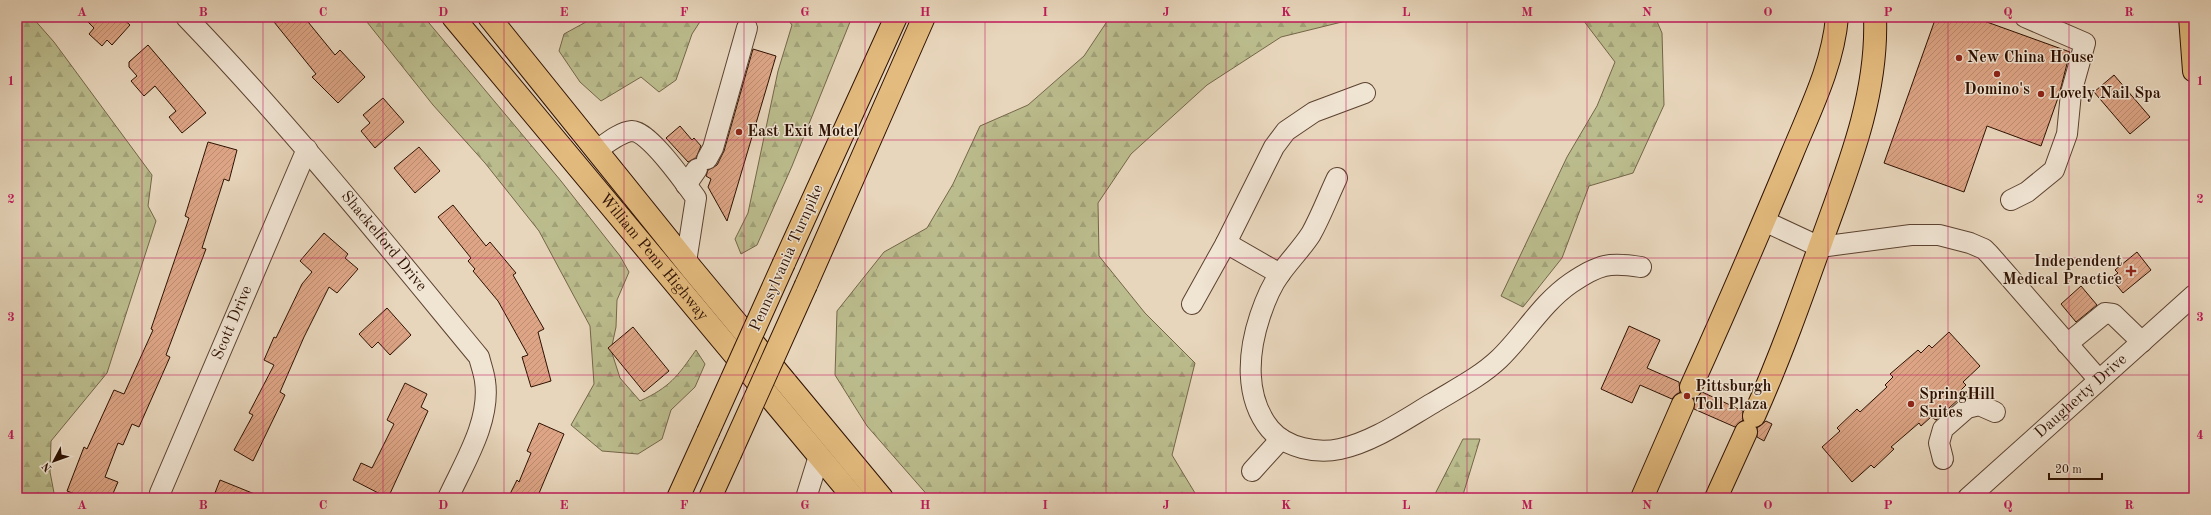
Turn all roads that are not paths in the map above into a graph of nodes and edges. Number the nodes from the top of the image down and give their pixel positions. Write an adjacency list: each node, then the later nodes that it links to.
1 (186, 17): 13 (street, Shackelford Drive)
2 (453, 17): 31 (main road, William Penn Highway)
3 (489, 17): 14 (main road, William Penn Highway)
4 (896, 17): 36 (main road, Pennsylvania Turnpike, bridge)
5 (924, 17): 37 (main road, Pennsylvania Turnpike, bridge)
6 (1837, 17): 18 (main road)
7 (1875, 17): 20 (main road)
8 (2025, 17): 17 (street)
9 (2190, 17): 11 (main road)
10 (747, 28): 15 (street)
11 (2194, 71)
12 (1365, 93): 19 (street)
13 (307, 149): 34 (street, Scott Drive); 35 (street, Shackelford Drive)
14 (597, 150): 15 (street); 21 (main road, William Penn Highway)
15 (697, 171): 21 (street)
16 (1336, 178): 23 (street)
17 (2011, 200)
18 (1764, 221): 20 (street); 41 (main road)
19 (1226, 243): 23 (street); 25 (street)
20 (1820, 247): 27 (street); 42 (main road)
21 (686, 262): 40 (main road, William Penn Highway)
22 (1642, 267): 30 (street)
23 (1280, 274): 30 (street)
24 (2194, 295): 26 (street, Daugherty Drive)
25 (1192, 304)
26 (2142, 342): 27 (street); 28 (street, Daugherty Drive)
27 (2067, 344): 28 (street)
28 (2099, 380): 43 (street, Daugherty Drive)
29 (1995, 412): 32 (street)
30 (1281, 439): 33 (street)
31 (819, 456): 38 (street); 39 (main road, William Penn Highway)
32 (1943, 459)
33 (1252, 471)
34 (160, 498)
35 (448, 498)
36 (678, 498)
37 (710, 498)
38 (806, 498)
39 (854, 498)
40 (882, 498)
41 (1642, 498)
42 (1716, 498)
43 (1968, 498)

